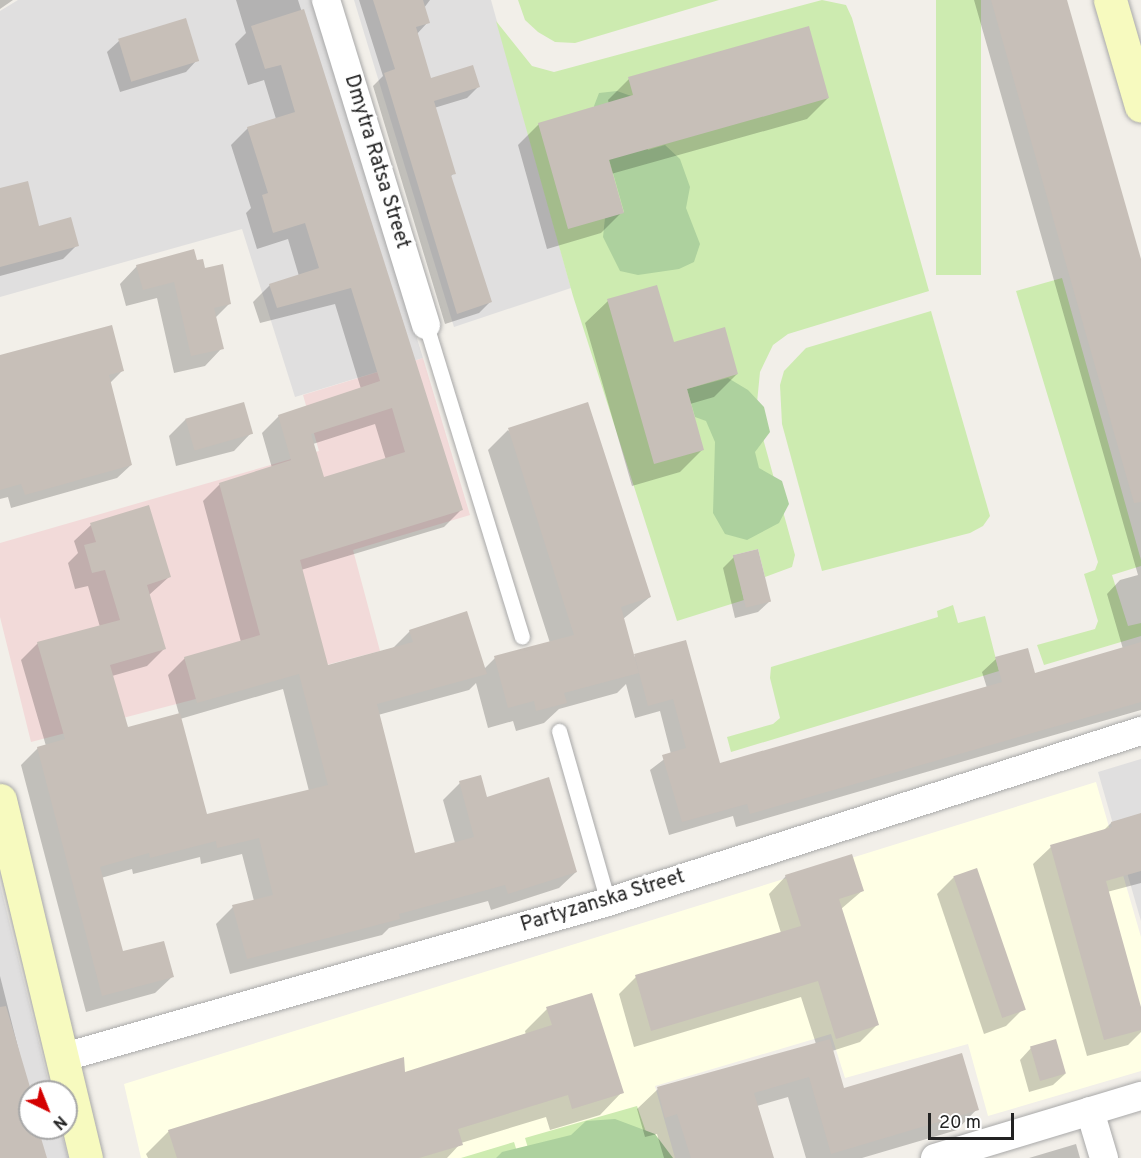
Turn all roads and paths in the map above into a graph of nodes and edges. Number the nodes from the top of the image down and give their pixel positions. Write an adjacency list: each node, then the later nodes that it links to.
1 (326, 0): 4 (street, Dmytra Ratsa Street)
2 (1110, 0): 3 (street)
3 (1141, 106)
4 (426, 325): 5 (lane)
5 (522, 638)
6 (559, 731): 9 (lane)
7 (1141, 731): 9 (street, Partyzanska Street)
8 (0, 800): 10 (street)
9 (608, 902): 10 (street, Partyzanska Street)
10 (61, 1058): 13 (street)
11 (1141, 1096): 12 (street)
12 (1090, 1111): 14 (street); 15 (street)
13 (86, 1158)
14 (935, 1158)
15 (1104, 1158)

